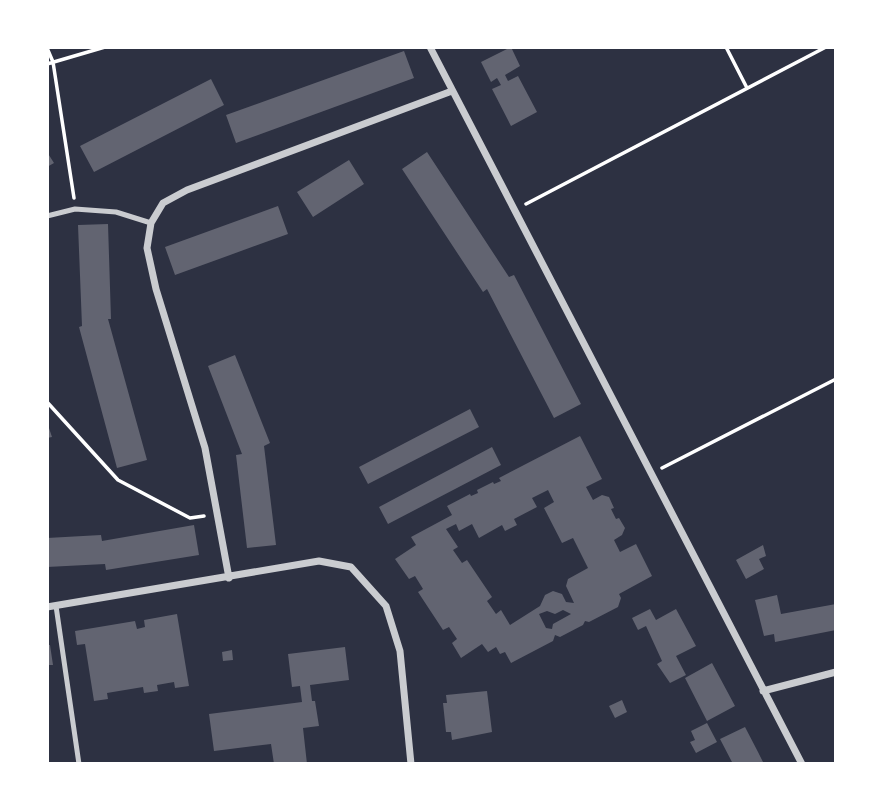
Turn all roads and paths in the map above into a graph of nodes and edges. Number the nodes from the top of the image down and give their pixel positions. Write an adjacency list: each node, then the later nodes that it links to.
1 (105, 47): 6 (path)
2 (430, 47): 9 (street)
3 (726, 47): 8 (path)
4 (826, 47): 8 (path)
5 (47, 48): 6 (path)
6 (53, 62): 7 (path); 10 (path)
7 (47, 64)
8 (747, 88): 11 (path)
9 (452, 91): 11 (street); 13 (street)
10 (75, 209): 12 (lane); 13 (lane)
11 (515, 209): 16 (street)
12 (47, 216)
13 (151, 223): 17 (street)
14 (836, 379): 16 (path)
15 (47, 402): 17 (path)
16 (651, 474): 22 (street)
17 (217, 513): 18 (street)
18 (229, 578): 19 (street); 24 (street)
19 (56, 606): 20 (street); 23 (lane)
20 (47, 607)
21 (836, 672): 22 (street)
22 (763, 691): 25 (street)
23 (79, 764)
24 (411, 764)
25 (802, 764)

